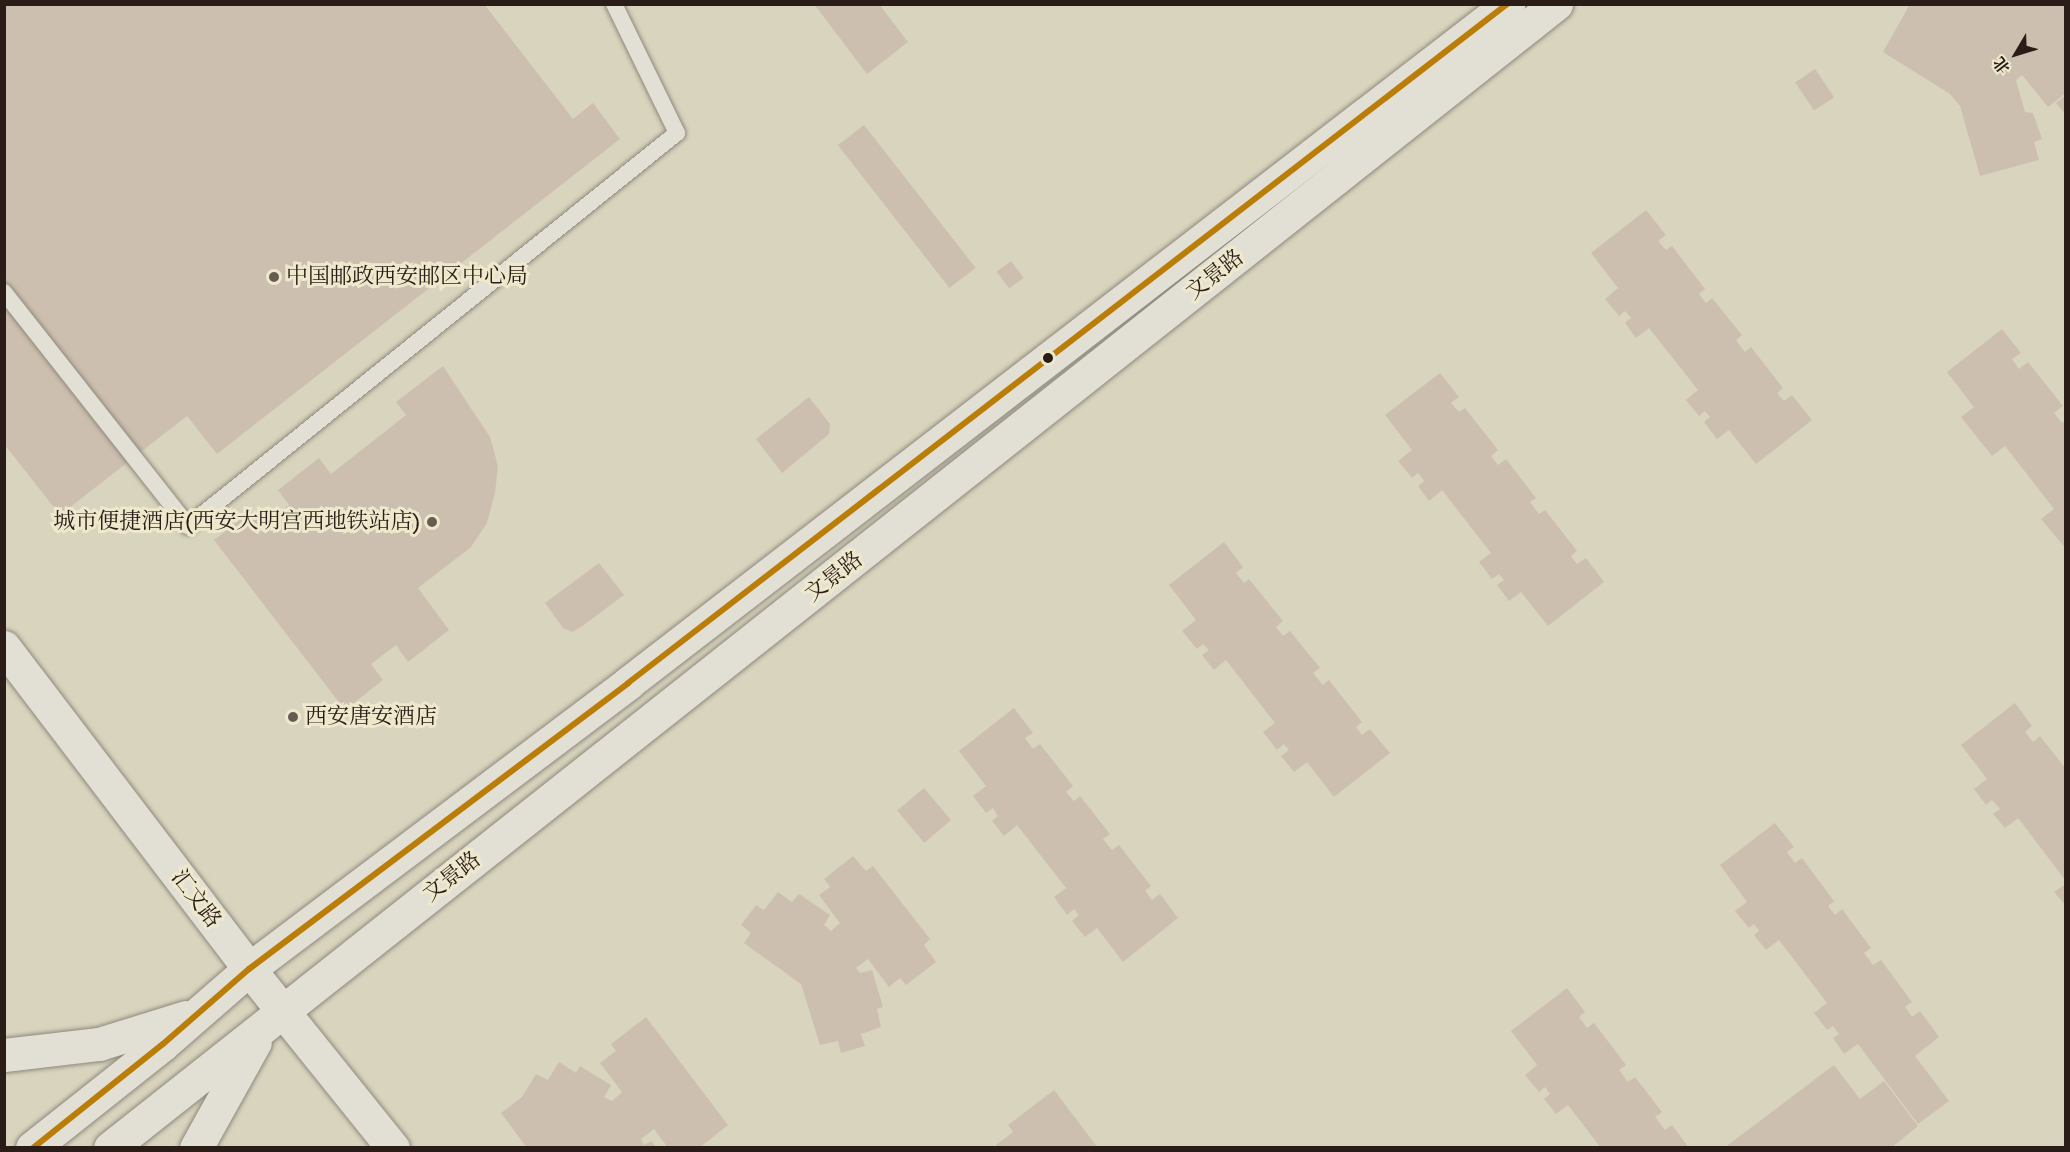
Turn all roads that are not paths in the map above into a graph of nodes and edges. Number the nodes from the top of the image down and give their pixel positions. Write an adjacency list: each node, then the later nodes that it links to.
1 (614, 4): 4 (lane)
2 (1508, 4): 6 (main road, 文景路)
3 (1556, 4): 8 (main road, 文景路)
4 (4, 292)
5 (4, 647): 6 (main road, 汇文路)
6 (249, 969): 7 (main road, 文景路); 8 (main road, 汇文路)
7 (199, 1012): 9 (main road); 10 (main road, 文景路)
8 (279, 1012): 11 (main road, 文景路); 12 (main road); 13 (main road, 汇文路)
9 (4, 1055)
10 (32, 1148)
11 (110, 1148)
12 (196, 1148)
13 (393, 1148)

